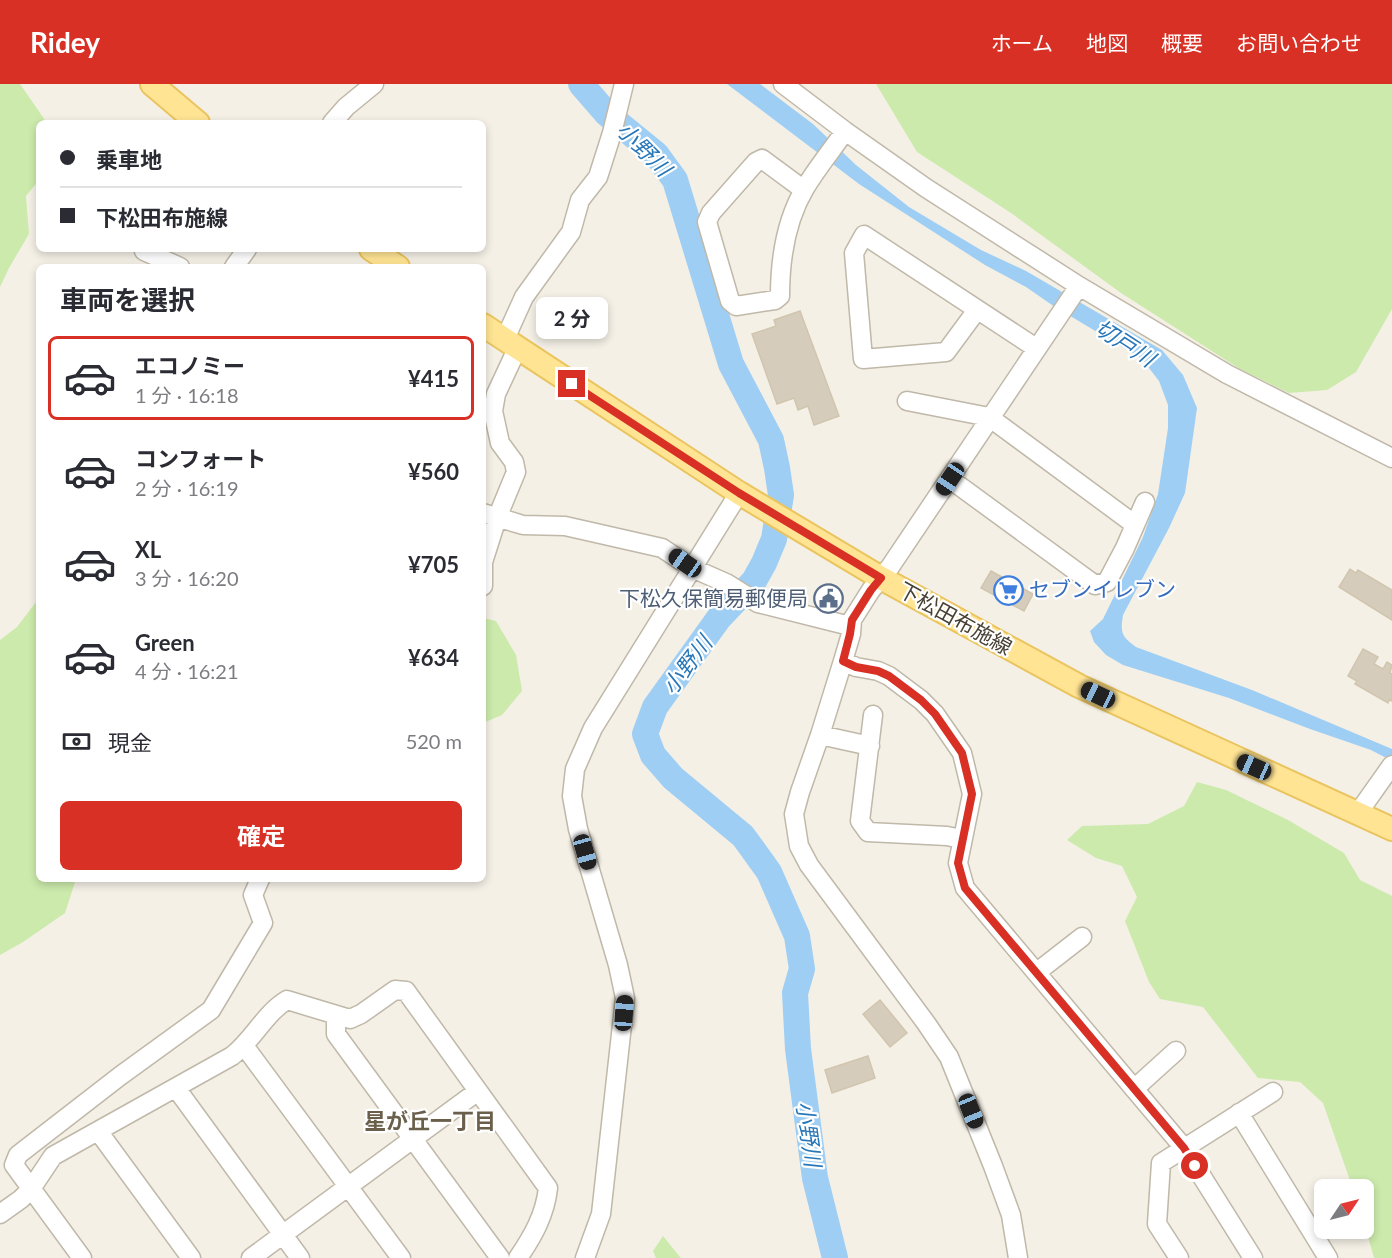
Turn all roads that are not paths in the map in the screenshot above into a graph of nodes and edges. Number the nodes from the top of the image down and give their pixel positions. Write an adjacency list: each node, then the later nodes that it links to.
1 (152, 84): 5 (main road)
2 (374, 84): 6 (street)
3 (624, 84): 16 (street)
4 (783, 84): 7 (street)
5 (194, 120)
6 (335, 120)
7 (841, 137): 8 (street); 13 (street)
8 (804, 190): 8 (street)
9 (146, 252): 11 (street)
10 (376, 252): 12 (main road)
11 (173, 264)
12 (394, 264)
13 (1077, 290): 17 (street); 20 (street)
14 (977, 310): 14 (street); 17 (street)
15 (486, 327): 16 (main road, 下松田布施線)
16 (511, 344): 22 (main road, 下松田布施線); 24 (street)
17 (1036, 348): 19 (street)
18 (907, 401): 19 (street)
19 (989, 417): 21 (street); 25 (street)
20 (1392, 458)
21 (950, 479): 25 (street); 28 (street)
22 (739, 493): 27 (street); 28 (main road, 下松田布施線)
23 (1144, 502): 25 (street)
24 (490, 516): 26 (street); 27 (street)
25 (1134, 524)
26 (486, 543)
27 (692, 568): 29 (street); 63 (street)
28 (881, 578): 29 (street); 35 (main road, 下松田布施線)
29 (850, 626): 30 (street)
30 (843, 661): 32 (street); 37 (street)
31 (873, 715): 33 (street)
32 (820, 735): 33 (street); 64 (street)
33 (870, 746): 37 (street)
34 (1390, 767): 35 (street)
35 (1358, 813): 36 (main road, 下松田布施線)
36 (1392, 829)
37 (961, 839): 40 (street)
38 (259, 882): 53 (street)
39 (1082, 937): 40 (street)
40 (1037, 972): 45 (street)
41 (336, 1015): 42 (street); 46 (street); 50 (street)
42 (245, 1047): 44 (street); 52 (street)
43 (1176, 1051): 45 (street)
44 (176, 1088): 49 (street); 55 (street)
45 (1134, 1089): 51 (street)
46 (478, 1091): 50 (street); 62 (street)
47 (1273, 1092): 48 (street)
48 (1239, 1113): 51 (street); 67 (street)
49 (98, 1131): 53 (street); 57 (street)
50 (413, 1140): 52 (street); 61 (street)
51 (1184, 1148): 65 (street); 66 (street)
52 (348, 1187): 55 (street); 60 (street)
53 (31, 1189): 54 (street); 56 (street)
54 (0, 1214)
55 (283, 1235): 58 (street); 59 (street)
56 (82, 1258)
57 (191, 1258)
58 (251, 1258)
59 (300, 1258)
60 (401, 1258)
61 (500, 1258)
62 (518, 1258)
63 (585, 1258)
64 (1018, 1258)
65 (1179, 1258)
66 (1252, 1258)
67 (1328, 1258)

